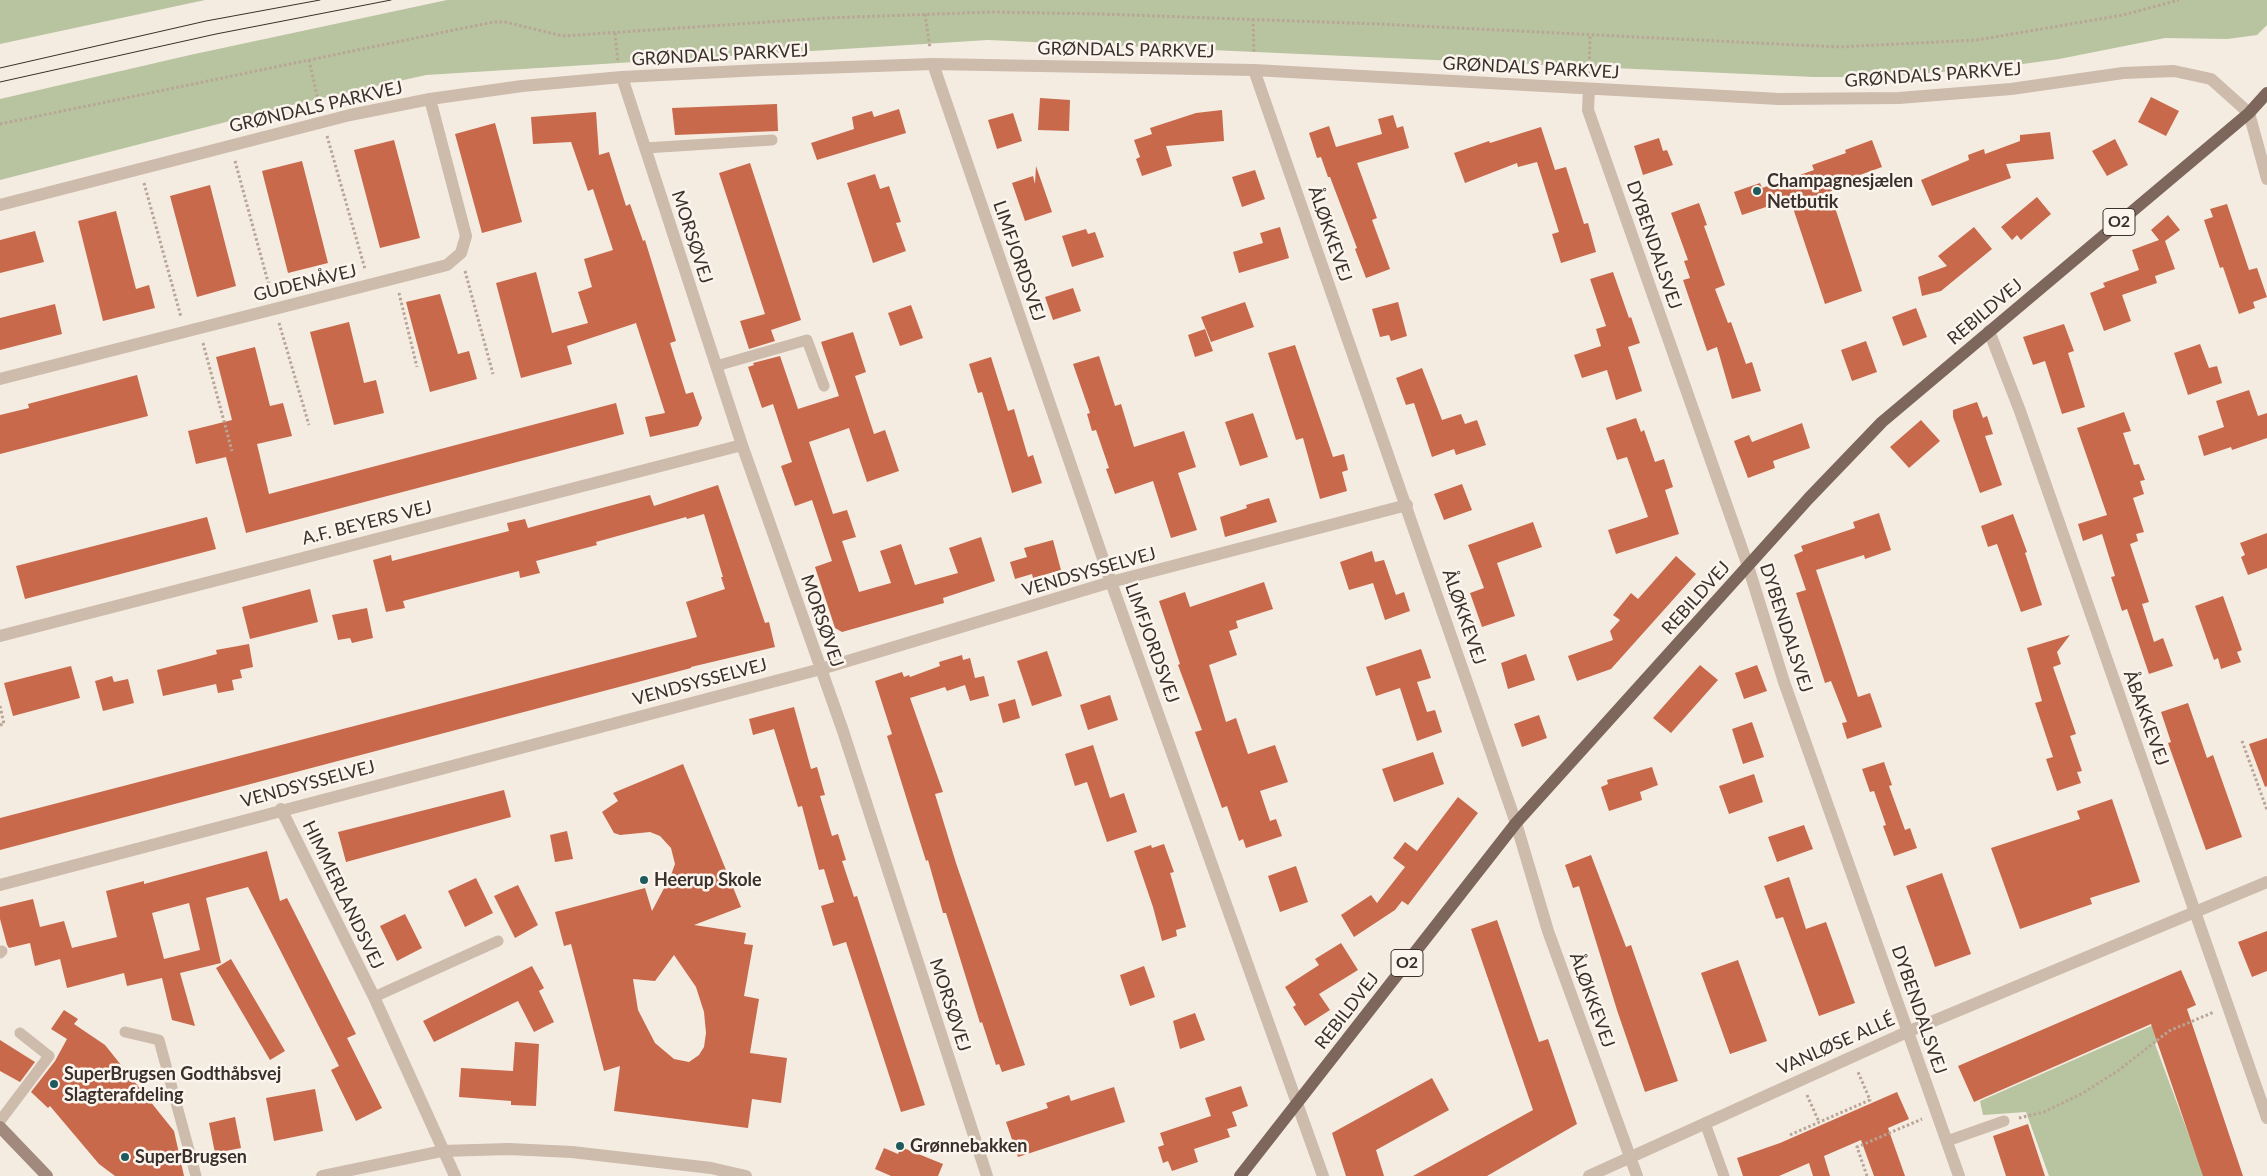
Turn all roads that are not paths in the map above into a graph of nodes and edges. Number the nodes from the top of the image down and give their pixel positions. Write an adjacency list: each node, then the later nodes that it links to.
1 (933, 64): 2 (street, GRØNDALS PARKVEJ); 3 (street, GRØNDALS PARKVEJ); 20 (street, LIMFJORDSVEJ)
2 (1254, 70): 4 (street, GRØNDALS PARKVEJ); 18 (street, ÅLØKKEVEJ)
3 (622, 78): 6 (street, GRØNDALS PARKVEJ); 10 (street, MORSØVEJ)
4 (1589, 89): 8 (street, GRØNDALS PARKVEJ); 19 (street, DYBENDALSVEJ)
5 (2267, 93): 8 (main road, O2)
6 (430, 99): 12 (street, GRØNDALS PARKVEJ); 15 (street, GUDENÅVEJ)
7 (2267, 103): 8 (main road, O2)
8 (2249, 113): 11 (street); 13 (main road, REBILDVEJ / O2)
9 (772, 140): 10 (lane)
10 (645, 148): 14 (street, MORSØVEJ)
11 (2267, 179)
12 (0, 205)
13 (1989, 331): 19 (main road, REBILDVEJ / O2); 27 (street, ÅBAKKEVEJ)
14 (716, 366): 16 (lane); 17 (street, MORSØVEJ)
15 (0, 379)
16 (824, 386)
17 (742, 445): 21 (street, A.F. BEYERS VEJ); 22 (street, MORSØVEJ)
18 (1407, 505): 20 (street, VENDSYSSELVEJ); 24 (street, ÅLØKKEVEJ)
19 (1748, 566): 24 (main road, REBILDVEJ / O2); 31 (street, DYBENDALSVEJ)
20 (1111, 582): 22 (street, VENDSYSSELVEJ); 33 (street, LIMFJORDSVEJ)
21 (0, 636)
22 (821, 668): 23 (street, VENDSYSSELVEJ); 48 (street, MORSØVEJ)
23 (280, 810): 26 (street, VENDSYSSELVEJ); 29 (street, HIMMERLANDSVEJ)
24 (1516, 823): 33 (main road, REBILDVEJ / O2); 41 (street, ÅLØKKEVEJ)
25 (2267, 882): 27 (street, VANLØSE ALLÉ)
26 (0, 885)
27 (2196, 911): 31 (street, VANLØSE ALLÉ); 34 (street, ÅBAKKEVEJ)
28 (498, 941): 29 (lane, HIMMERLANDSVEJ)
29 (374, 997): 40 (street, HIMMERLANDSVEJ)
30 (125, 1032): 44 (lane)
31 (1907, 1032): 37 (street, VANLØSE ALLÉ); 39 (street, DYBENDALSVEJ)
32 (20, 1033): 35 (lane)
33 (1298, 1102): 49 (main road, REBILDVEJ / O2); 50 (street, LIMFJORDSVEJ)
34 (2267, 1118)
35 (0, 1122)
36 (2004, 1122): 39 (lane)
37 (1705, 1123): 41 (street, VANLØSE ALLÉ); 53 (lane)
38 (0, 1127): 43 (street)
39 (1947, 1142): 54 (street, DYBENDALSVEJ)
40 (442, 1151): 42 (street); 45 (street); 46 (street, HIMMERLANDSVEJ)
41 (1629, 1156): 51 (street, VANLØSE ALLÉ); 52 (street, ÅLØKKEVEJ)
42 (711, 1172): 47 (street)
43 (47, 1176)
44 (196, 1176)
45 (322, 1176)
46 (455, 1176)
47 (746, 1176)
48 (987, 1176)
49 (1240, 1176)
50 (1323, 1176)
51 (1589, 1176)
52 (1637, 1176)
53 (1724, 1176)
54 (1960, 1176)

